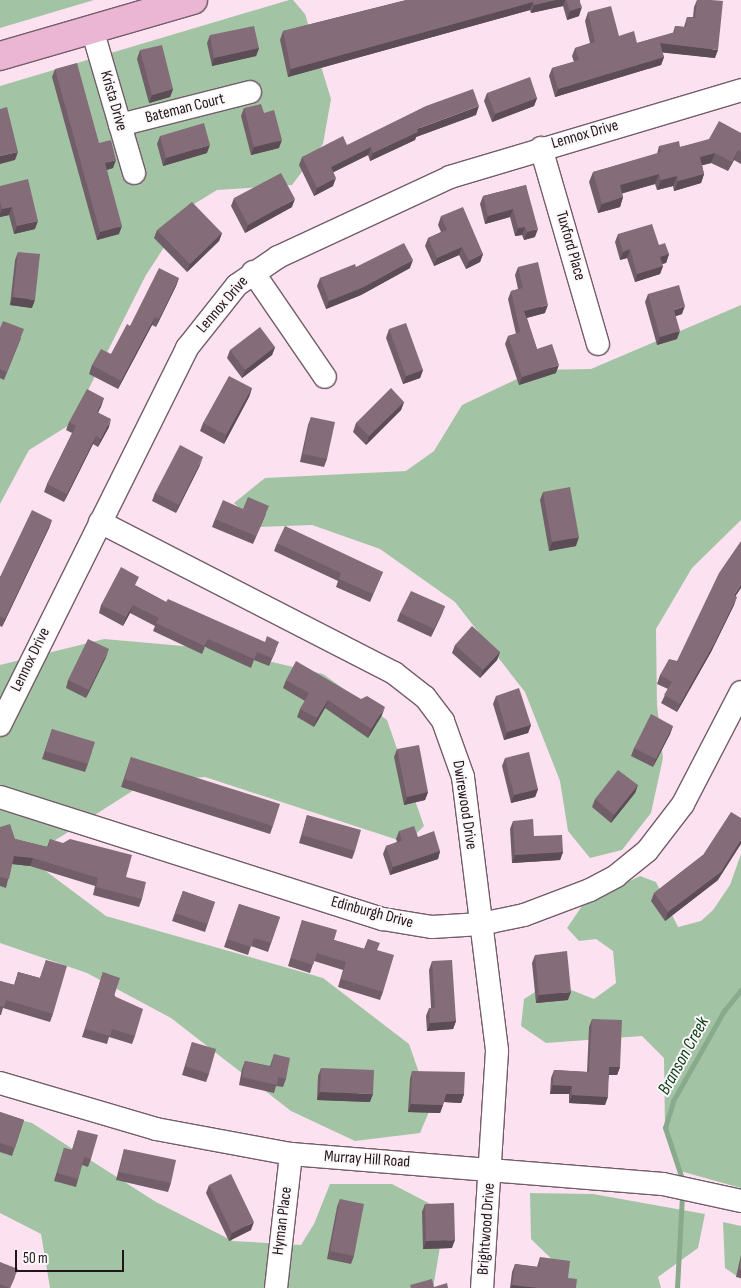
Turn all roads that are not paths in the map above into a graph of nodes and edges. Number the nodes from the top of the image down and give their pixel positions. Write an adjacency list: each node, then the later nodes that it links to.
1 (194, 0): 2 (main road)
2 (92, 29): 3 (main road); 6 (street, Krista Drive)
3 (0, 56)
4 (741, 90): 7 (street, Lennox Drive)
5 (250, 92): 6 (street, Bateman Court)
6 (120, 125): 8 (street, Krista Drive)
7 (541, 148): 9 (street, Lennox Drive); 10 (street, Tuxford Place)
8 (134, 173)
9 (253, 272): 11 (street); 12 (street, Lennox Drive)
10 (598, 344)
11 (324, 377)
12 (100, 522): 14 (street, Lennox Drive); 16 (street, Dwirewood Drive)
13 (741, 692): 16 (street, Edinburgh Drive)
14 (0, 725)
15 (0, 797): 16 (street, Edinburgh Drive)
16 (481, 924): 19 (street, Dwirewood Drive)
17 (0, 1083): 18 (street, Murray Hill Road)
18 (291, 1154): 19 (street, Murray Hill Road); 21 (street, Hyman Place)
19 (491, 1170): 20 (street, Murray Hill Road); 22 (street, Brightwood Drive)
20 (741, 1201)
21 (276, 1288)
22 (482, 1288)

